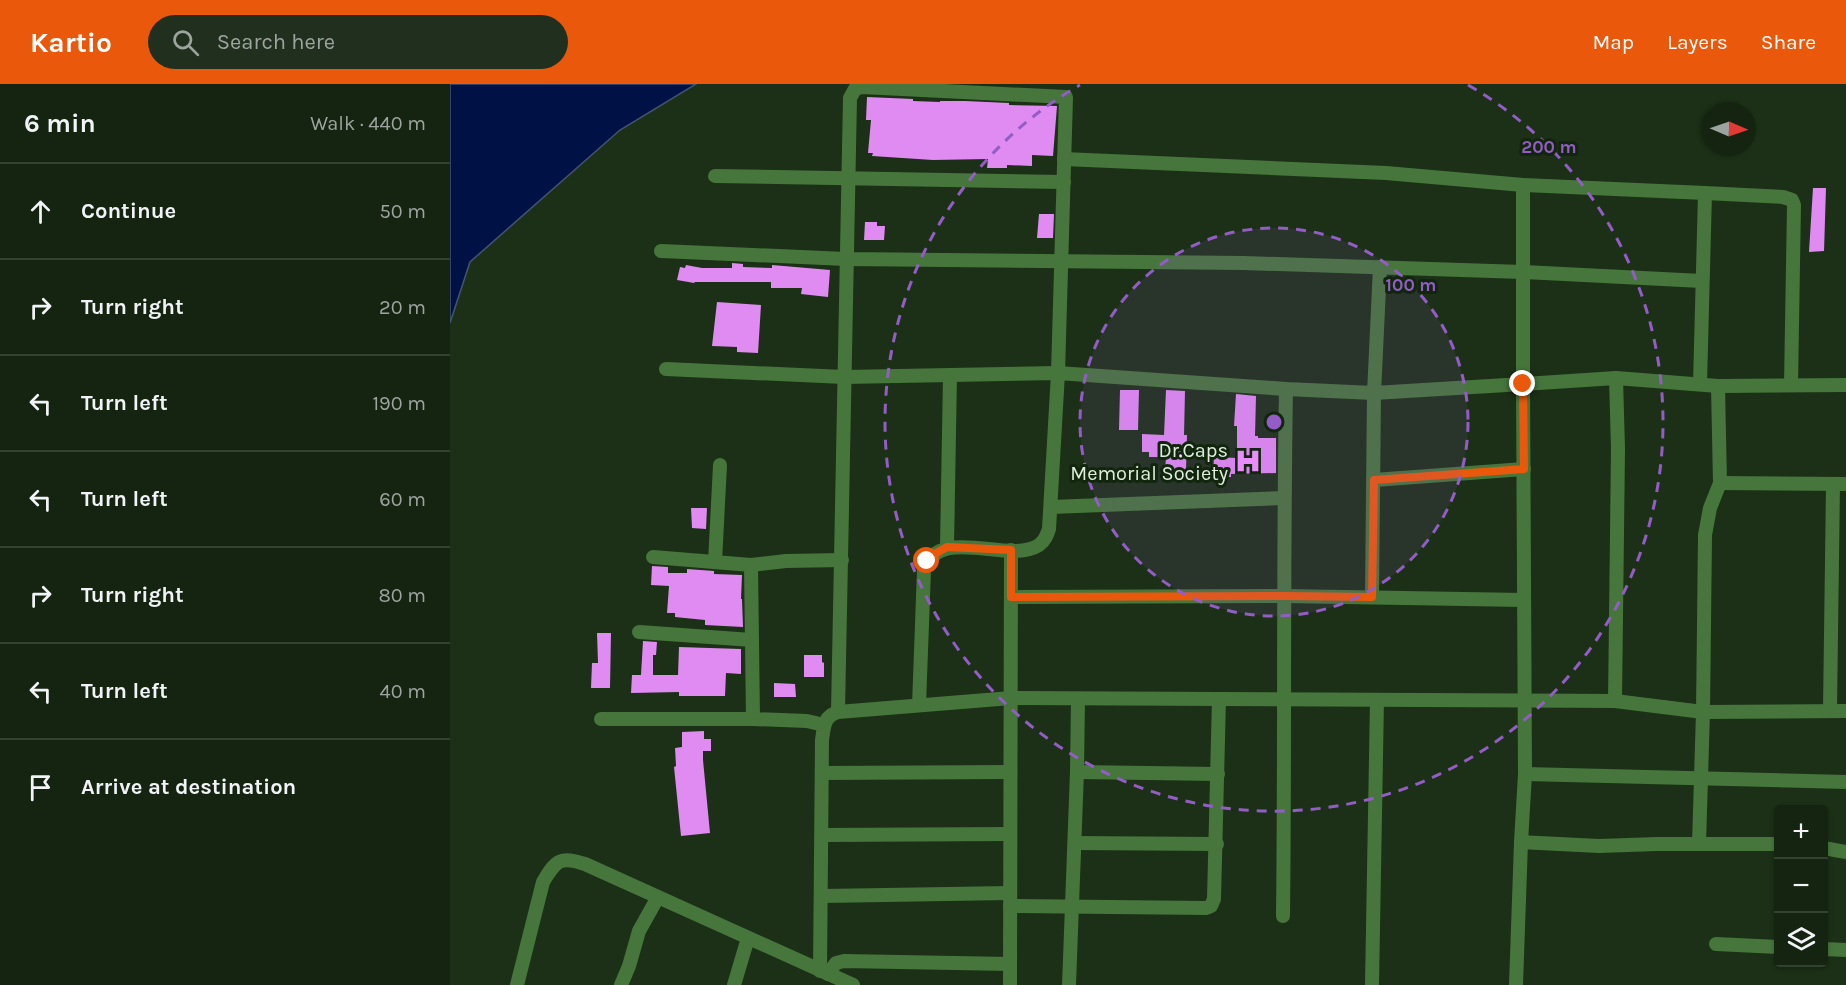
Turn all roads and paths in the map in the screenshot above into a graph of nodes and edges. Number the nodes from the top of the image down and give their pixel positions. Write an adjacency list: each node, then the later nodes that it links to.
1 (1064, 159): 3 (street); 4 (street); 5 (street)
2 (715, 176): 3 (street)
3 (850, 178): 4 (street); 8 (street)
4 (1064, 182): 9 (street)
5 (1523, 185): 6 (street); 11 (street)
6 (1705, 193): 12 (street); 20 (street)
7 (662, 251): 8 (street)
8 (846, 259): 9 (street); 16 (street)
9 (1062, 260): 10 (street); 14 (street)
10 (1380, 267): 11 (street); 24 (street)
11 (1523, 272): 12 (street); 18 (street)
12 (1702, 281): 19 (street)
13 (666, 369): 16 (street)
14 (1058, 373): 15 (street); 23 (street); 31 (street)
15 (950, 375): 16 (street); 32 (street)
16 (844, 377): 35 (street)
17 (1616, 378): 18 (street); 19 (street); 50 (street)
18 (1523, 384): 24 (street); 26 (street)
19 (1700, 384): 22 (street)
20 (1791, 385): 21 (street); 22 (street)
21 (1846, 385)
22 (1718, 386): 28 (street)
23 (1286, 389): 24 (street); 30 (street)
24 (1374, 393): 27 (street)
25 (720, 465): 36 (street)
26 (1524, 469): 27 (street); 41 (street)
27 (1374, 480): 40 (street)
28 (1720, 483): 29 (street); 55 (street)
29 (1840, 484): 52 (street)
30 (1284, 498): 31 (street); 38 (street)
31 (1051, 507): 33 (street)
32 (947, 547): 33 (street); 51 (street)
33 (1011, 550): 39 (street)
34 (652, 557): 36 (street)
35 (842, 560): 37 (street); 54 (street)
36 (715, 562): 37 (street)
37 (751, 565): 43 (street)
38 (1284, 596): 39 (street); 40 (street); 47 (street)
39 (1011, 597): 44 (street)
40 (1372, 597): 41 (street)
41 (1524, 600): 49 (street)
42 (639, 632): 43 (street)
43 (752, 640): 57 (street)
44 (1011, 698): 45 (street); 51 (street); 60 (street)
45 (1078, 699): 46 (street); 61 (street)
46 (1219, 699): 47 (street); 62 (street)
47 (1285, 699): 48 (street); 79 (street)
48 (1377, 700): 49 (street); 93 (street)
49 (1525, 701): 50 (street); 63 (street)
50 (1615, 701): 55 (street)
51 (919, 705): 54 (street)
52 (1830, 710): 53 (street); 55 (street)
53 (1846, 711)
54 (838, 712): 58 (street)
55 (1703, 712): 64 (street)
56 (602, 719): 57 (street)
57 (753, 719): 58 (street)
58 (824, 725): 59 (street)
59 (822, 772): 60 (street); 67 (street)
60 (1010, 772): 66 (street)
61 (1077, 772): 62 (street); 69 (street)
62 (1218, 774): 70 (street)
63 (1525, 774): 64 (street); 68 (street)
64 (1701, 778): 65 (street); 71 (street)
65 (1846, 782)
66 (1010, 834): 67 (street); 77 (street)
67 (822, 835): 75 (street)
68 (1521, 842): 71 (street); 94 (street)
69 (1075, 843): 70 (street); 78 (street)
70 (1216, 844): 78 (street)
71 (1699, 844): 72 (street)
72 (1774, 844)
73 (1828, 849): 74 (street)
74 (1846, 852)
75 (822, 896): 77 (street); 86 (street)
76 (658, 897): 80 (street); 87 (street); 88 (street)
77 (1010, 899): 78 (street); 85 (street)
78 (1072, 906): 92 (street)
79 (1283, 916)
80 (748, 938): 86 (street); 89 (street)
81 (1716, 944): 82 (street)
82 (1774, 947)
83 (1828, 949): 84 (street)
84 (1846, 950)
85 (1010, 964): 86 (street); 91 (street)
86 (824, 973): 90 (street)
87 (517, 985)
88 (621, 985)
89 (734, 985)
90 (853, 985)
91 (1010, 985)
92 (1069, 985)
93 (1372, 985)
94 (1516, 985)

